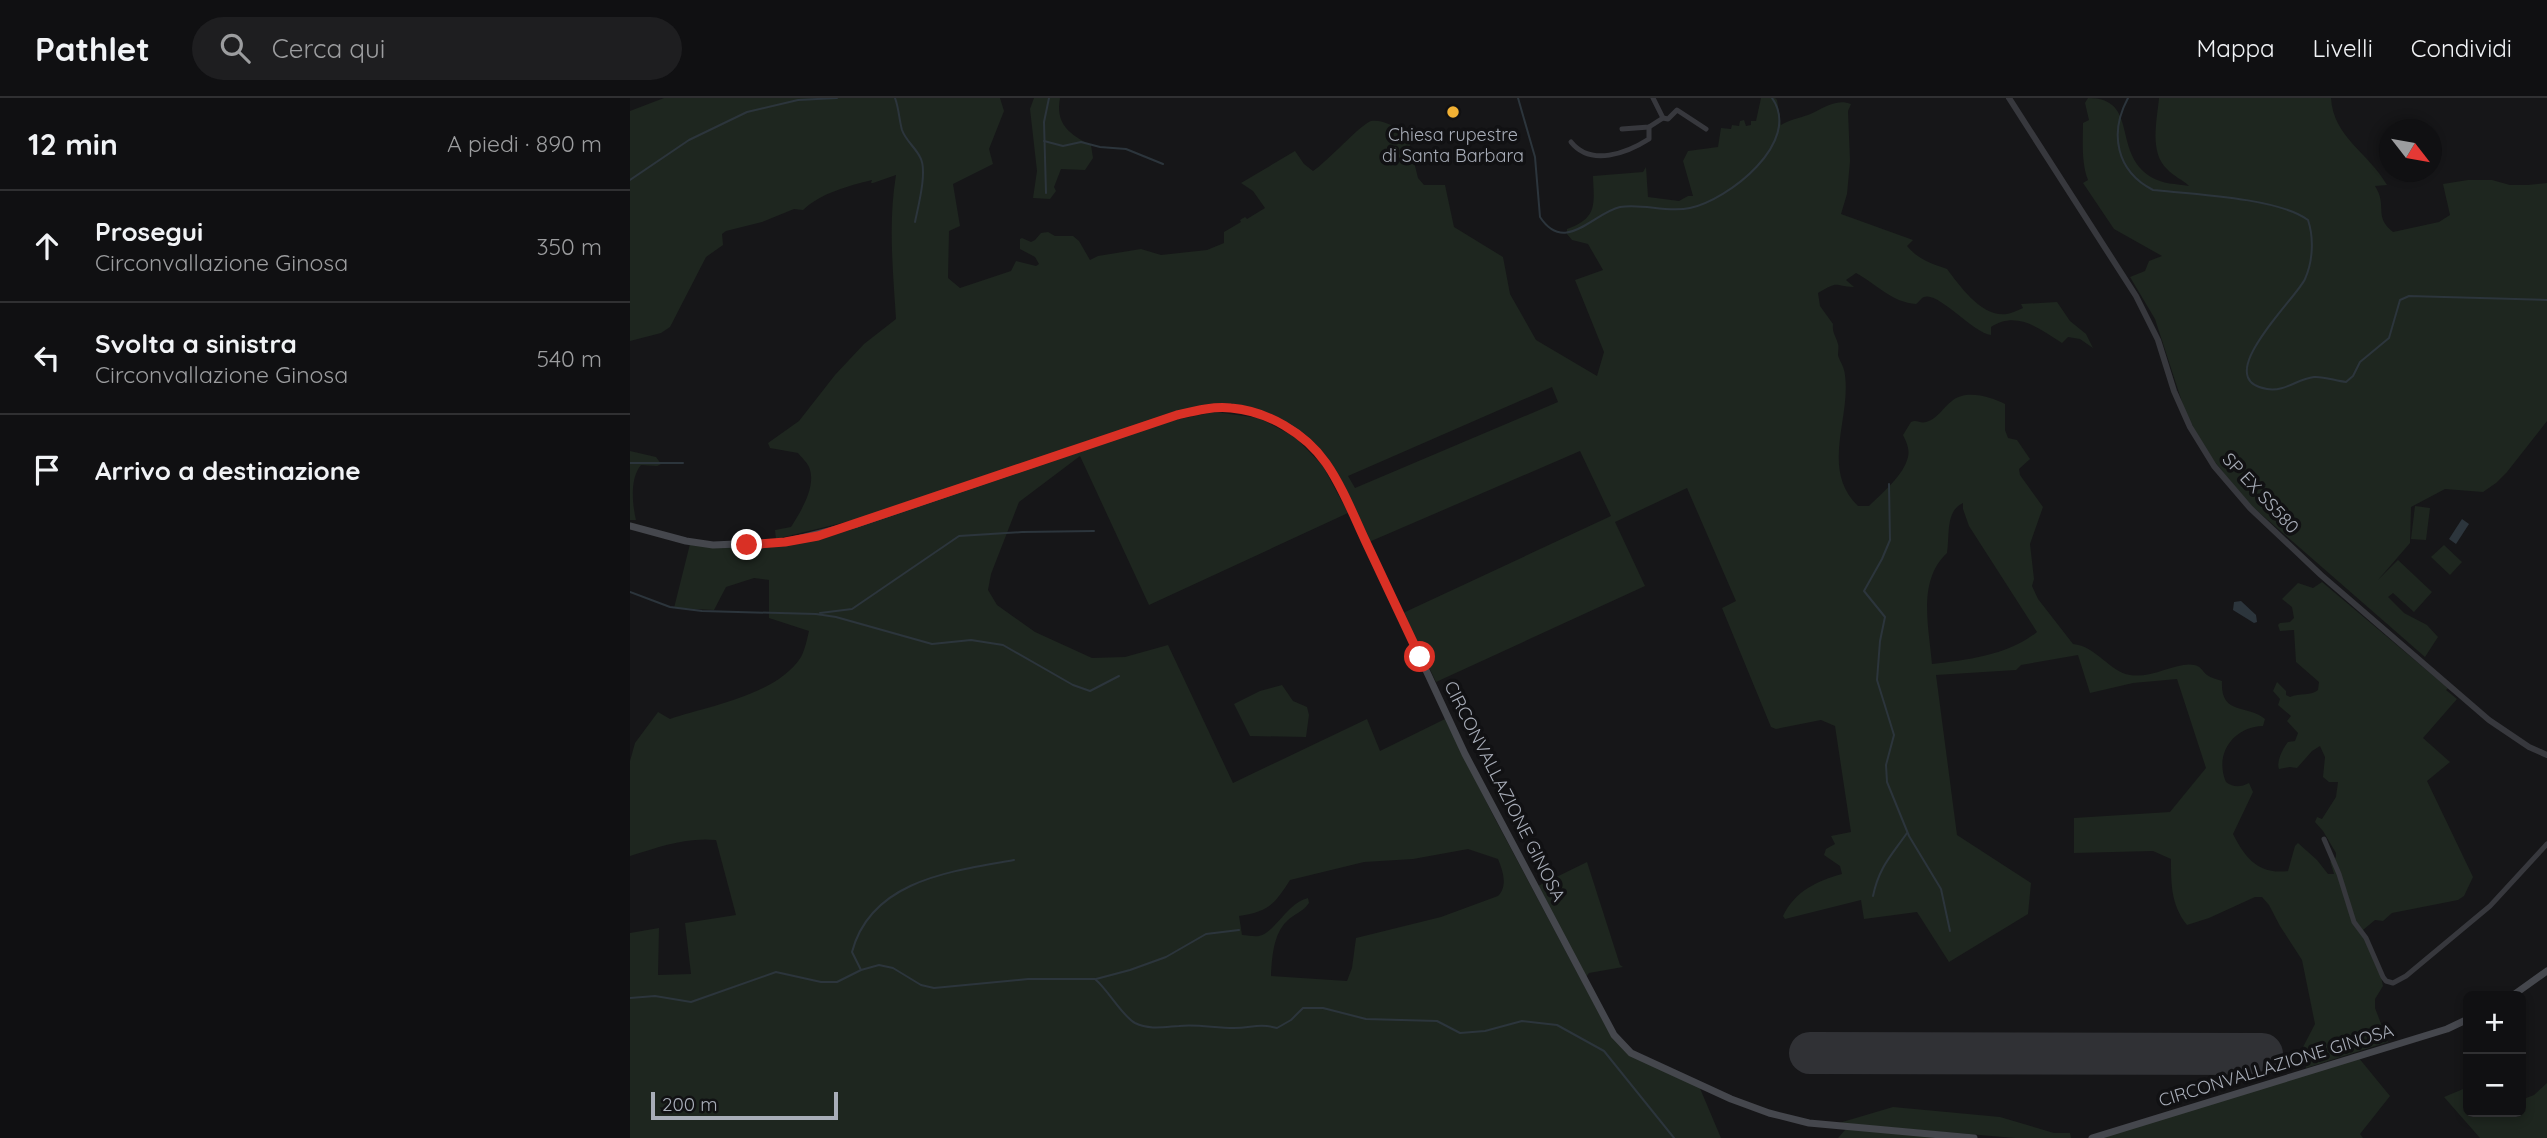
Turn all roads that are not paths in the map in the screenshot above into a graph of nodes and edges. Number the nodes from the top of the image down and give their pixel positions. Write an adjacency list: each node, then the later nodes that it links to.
1 (1653, 98): 3 (street)
2 (2009, 98): 9 (street, SP EX SS580)
3 (1663, 118): 4 (street); 6 (street)
4 (1649, 127): 5 (street); 7 (street)
5 (1622, 129)
6 (1706, 129)
7 (1572, 142)
8 (630, 526): 15 (main road, CIRCONVALLAZIONE GINOSA)
9 (2547, 755)
10 (2324, 839): 11 (street)
11 (2547, 844)
12 (2547, 971): 13 (main road)
13 (2519, 991)
14 (2463, 1021): 16 (main road, CIRCONVALLAZIONE GINOSA)
15 (1974, 1138)
16 (2092, 1138)

